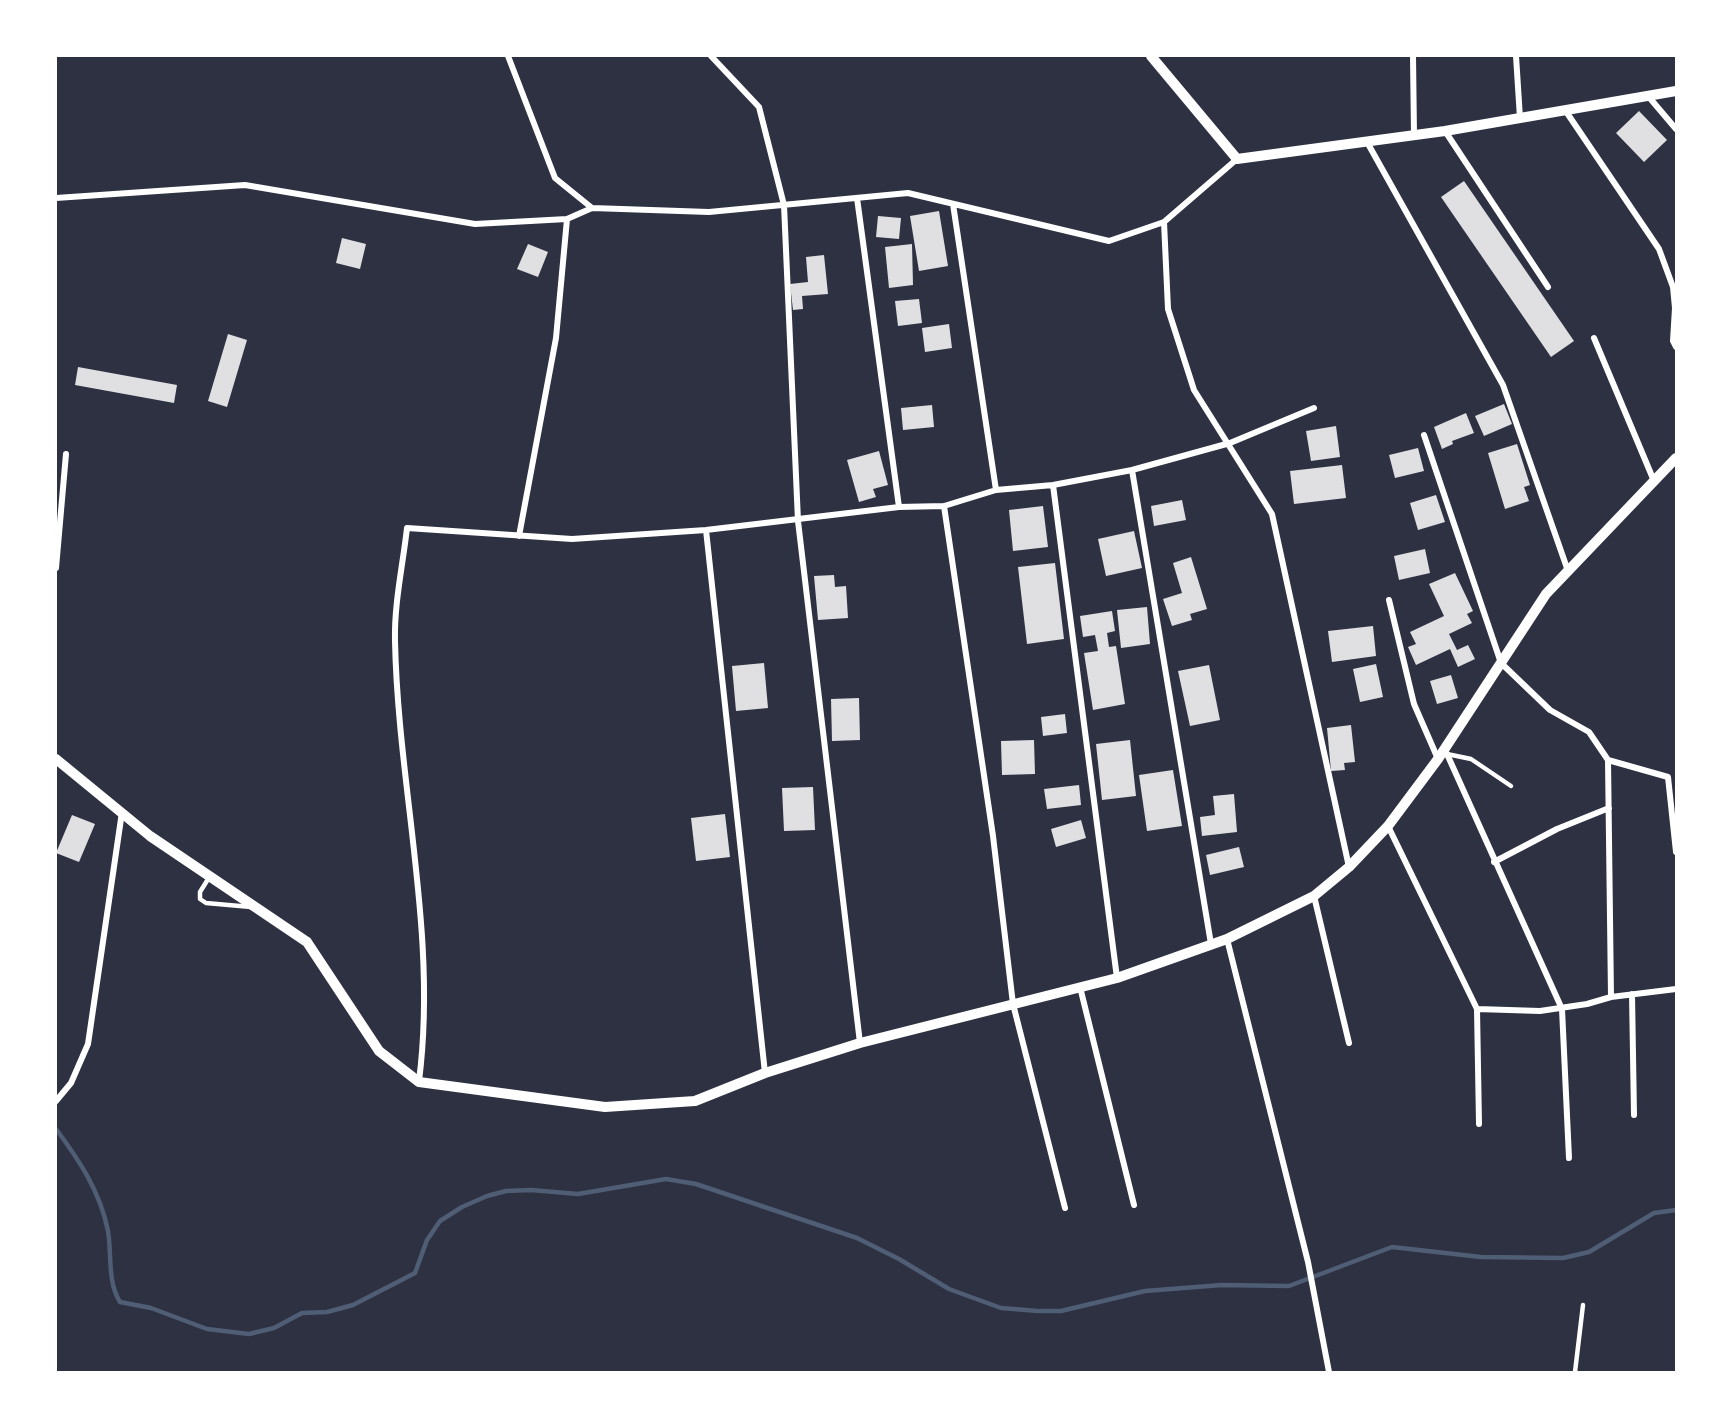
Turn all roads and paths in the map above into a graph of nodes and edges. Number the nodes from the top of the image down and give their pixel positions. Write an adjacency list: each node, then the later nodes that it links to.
1 (508, 56): 19 (street)
2 (711, 56): 18 (street)
3 (1151, 56): 14 (street)
4 (1413, 56): 12 (street)
5 (1516, 56): 9 (street)
6 (1677, 91): 7 (street)
7 (1647, 96): 8 (street); 10 (street)
8 (1565, 110): 9 (street); 24 (street)
9 (1520, 118): 11 (street)
10 (1677, 129)
11 (1445, 131): 12 (street); 22 (street)
12 (1413, 135): 13 (street)
13 (1367, 141): 14 (street); 40 (street)
14 (1237, 159): 21 (street)
15 (56, 198): 20 (street)
16 (857, 198): 17 (street); 18 (street); 35 (street)
17 (952, 204): 21 (street); 33 (street)
18 (784, 205): 19 (street); 36 (street)
19 (592, 208): 20 (street)
20 (567, 219): 38 (street)
21 (1164, 222): 27 (street)
22 (1548, 287)
23 (1594, 338): 31 (street)
24 (1677, 347)
25 (1314, 408): 27 (street)
26 (1425, 435): 42 (street)
27 (1230, 443): 30 (street); 52 (street)
28 (66, 454): 39 (street)
29 (1677, 458): 31 (street)
30 (1132, 470): 32 (street); 57 (street)
31 (1654, 481): 40 (street)
32 (1053, 485): 33 (street); 58 (street)
33 (996, 490): 34 (street)
34 (944, 506): 35 (street); 63 (street)
35 (899, 507): 36 (street)
36 (798, 521): 37 (street); 66 (street)
37 (706, 530): 38 (street); 68 (street)
38 (519, 536): 69 (street)
39 (56, 568)
40 (1568, 571): 42 (street)
41 (1389, 600): 43 (street)
42 (1501, 663): 43 (street); 45 (street)
43 (1443, 755): 46 (lane); 49 (street); 51 (street)
44 (56, 759): 48 (street)
45 (1608, 760): 47 (street); 50 (street)
46 (1511, 786)
47 (1609, 808): 51 (street); 62 (street)
48 (122, 812): 53 (street); 70 (street)
49 (1389, 826): 52 (street); 64 (street)
50 (1677, 852)
51 (1494, 862): 65 (street)
52 (1349, 867): 54 (street)
53 (210, 876): 55 (street); 55 (lane)
54 (1314, 896): 56 (street); 67 (street)
55 (257, 908): 69 (street)
56 (1227, 939): 57 (street); 77 (street)
57 (1211, 944): 58 (street)
58 (1117, 978): 59 (street)
59 (1080, 987): 63 (street); 74 (street)
60 (1677, 990): 61 (street)
61 (1632, 994): 62 (street); 71 (street)
62 (1611, 996): 65 (street)
63 (1013, 1004): 66 (street); 75 (street)
64 (1477, 1009): 65 (street); 72 (street)
65 (1562, 1009): 73 (street)
66 (860, 1043): 68 (street)
67 (1349, 1043)
68 (765, 1073): 69 (street)
69 (419, 1082)
70 (56, 1101)
71 (1634, 1115)
72 (1479, 1124)
73 (1569, 1158)
74 (1134, 1205)
75 (1065, 1208)
76 (1582, 1305): 78 (lane)
77 (1329, 1372)
78 (1575, 1372)

